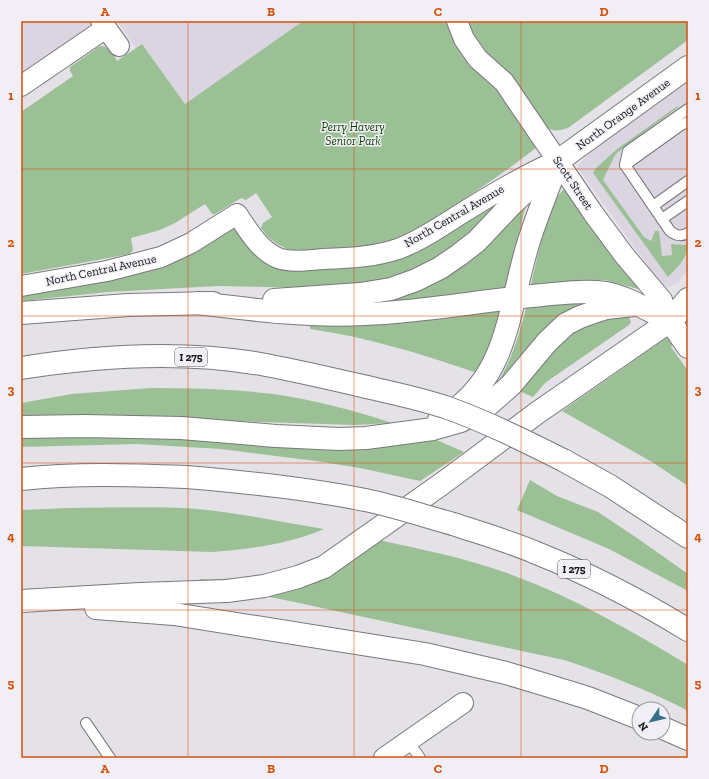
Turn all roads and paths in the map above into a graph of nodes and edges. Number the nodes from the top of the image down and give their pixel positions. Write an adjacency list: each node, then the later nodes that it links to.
1 (457, 21): 8 (street, Scott Street)
2 (104, 24): 3 (street); 5 (street)
3 (119, 46)
4 (684, 73): 8 (main road, North Orange Avenue)
5 (21, 86)
6 (688, 109): 9 (lane)
7 (688, 122): 9 (lane)
8 (558, 161): 15 (street, North Central Avenue); 16 (main road); 18 (main road, North Orange Avenue); 22 (street, Scott Street)
9 (625, 166): 12 (lane)
10 (688, 181): 12 (lane)
11 (688, 201): 13 (lane)
12 (653, 206): 13 (lane)
13 (662, 220): 14 (lane)
14 (688, 233)
15 (21, 286)
16 (515, 297): 18 (main road); 19 (main road); 26 (main road)
17 (688, 299): 22 (main road)
18 (198, 303): 21 (main road)
19 (637, 304): 22 (main road); 26 (main road)
20 (688, 309): 22 (street)
21 (21, 313)
22 (670, 321): 23 (main road, Scott Street); 29 (main road)
23 (688, 347)
24 (21, 368): 28 (main road, I 275, bridge)
25 (21, 427): 26 (main road)
26 (418, 430)
27 (21, 479): 30 (main road, I 275, bridge)
28 (688, 538)
29 (21, 602): 32 (main road)
30 (688, 630)
31 (463, 703): 36 (street)
32 (631, 715)
33 (86, 723): 37 (lane)
34 (671, 732): 35 (main road)
35 (688, 739)
36 (408, 742): 38 (street); 39 (lane)
37 (110, 758)
38 (384, 758)
39 (420, 758)

